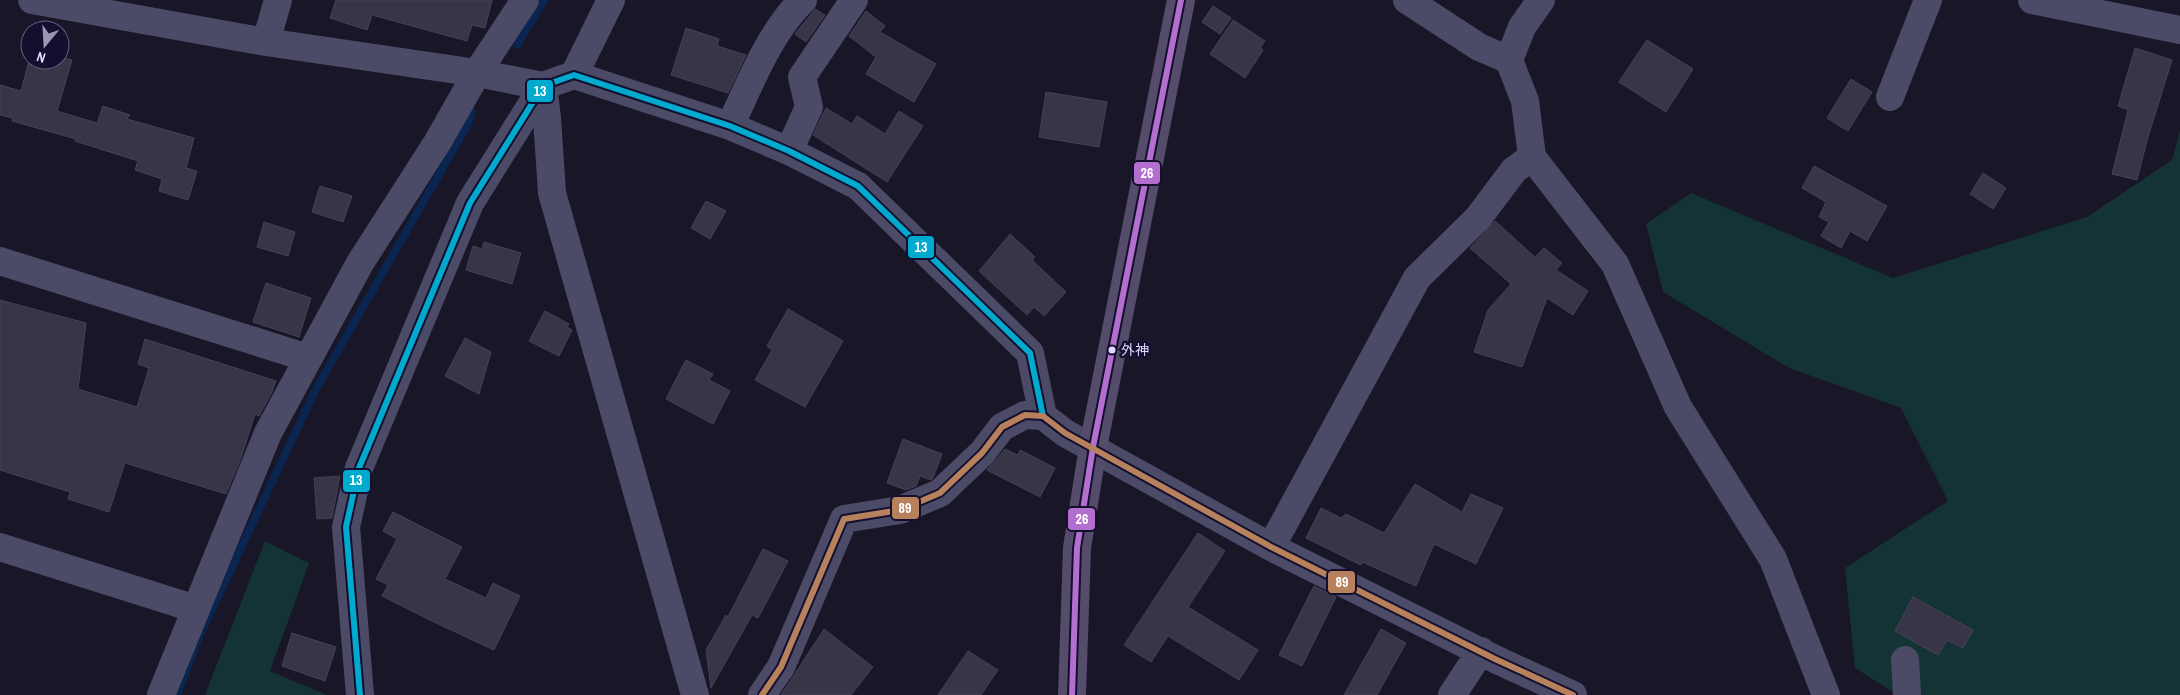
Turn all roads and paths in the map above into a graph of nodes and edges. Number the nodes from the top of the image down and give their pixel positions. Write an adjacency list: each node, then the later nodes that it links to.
1 (32, 0): 13 (street)
2 (278, 0): 13 (street)
3 (525, 0): 15 (street)
4 (611, 0): 16 (street)
5 (803, 0): 19 (street)
6 (854, 0): 20 (street)
7 (1181, 0): 25 (main road)
8 (1407, 0): 14 (street)
9 (1541, 0): 14 (street)
10 (1928, 0): 18 (street)
11 (2032, 0): 12 (street)
12 (2180, 30)
13 (266, 42): 15 (street)
14 (1509, 60): 21 (street)
15 (477, 73): 17 (street); 23 (street)
16 (574, 76): 17 (street); 19 (street)
17 (543, 86): 32 (street); 33 (street)
18 (1890, 97)
19 (730, 126): 20 (street)
20 (789, 151): 24 (street)
21 (1532, 157): 27 (street); 38 (street)
22 (0, 261): 23 (street)
23 (308, 358): 28 (street)
24 (1043, 416): 25 (street); 34 (street)
25 (1093, 448): 27 (street); 35 (main road)
26 (0, 546): 28 (street)
27 (1271, 547): 29 (street)
28 (196, 609): 31 (street)
29 (1480, 651): 36 (street); 37 (street)
30 (1905, 660): 39 (street)
31 (160, 695)
32 (360, 695)
33 (694, 695)
34 (762, 695)
35 (1072, 695)
36 (1452, 695)
37 (1574, 695)
38 (1826, 695)
39 (1907, 695)

